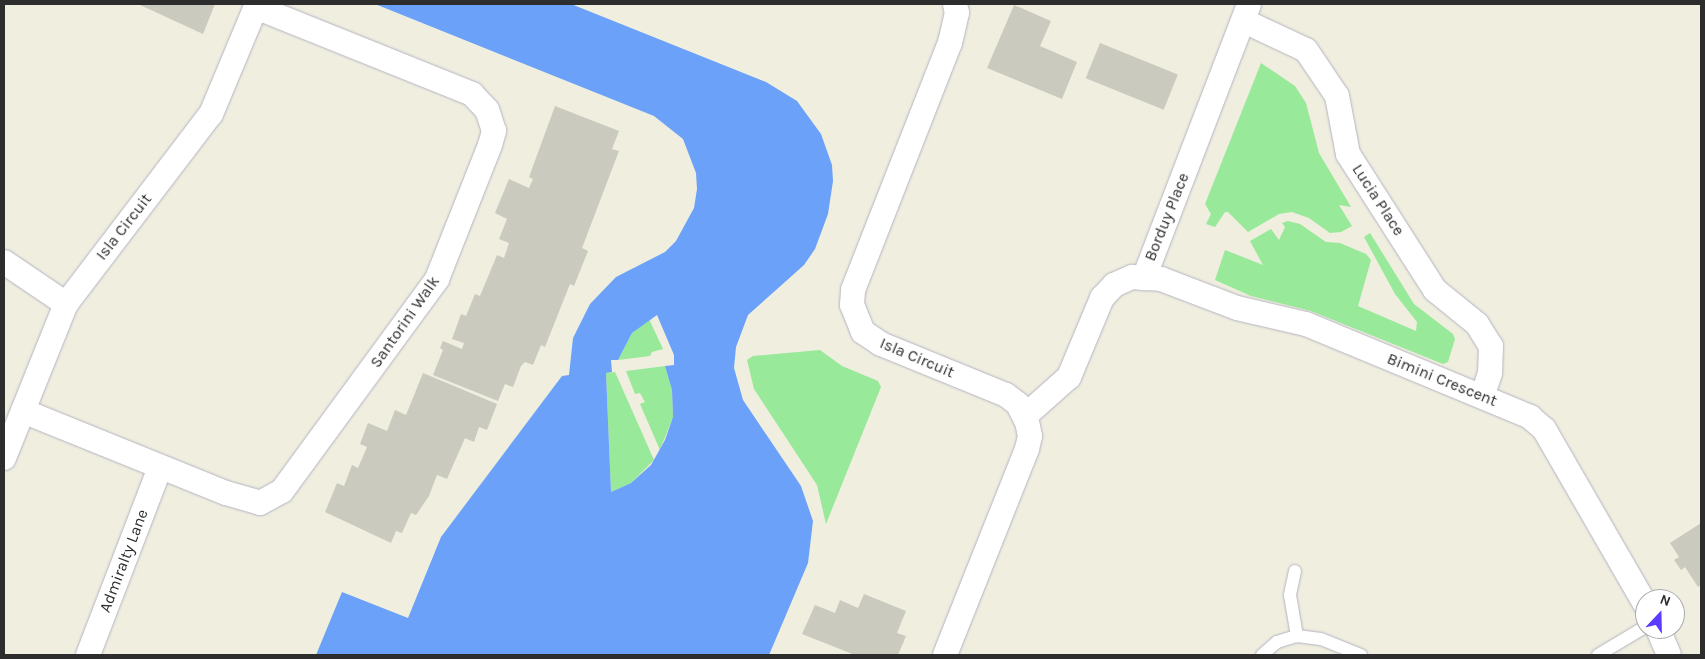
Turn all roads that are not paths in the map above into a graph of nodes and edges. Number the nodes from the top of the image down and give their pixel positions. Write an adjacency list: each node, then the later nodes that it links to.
1 (955, 4): 9 (street, Isla Circuit)
2 (256, 5): 6 (street, Isla Circuit); 11 (street, Santorini Walk)
3 (1247, 12): 5 (street, Borduy Place); 7 (street, Lucia Place)
4 (4, 262): 6 (street)
5 (1144, 278): 7 (street, Bimini Crescent); 9 (street, Borduy Place)
6 (66, 304): 8 (street, Isla Circuit)
7 (1483, 395): 13 (street, Bimini Crescent)
8 (23, 411): 10 (street, Isla Circuit); 11 (street, Santorini Walk)
9 (1025, 416): 18 (street)
10 (4, 458)
11 (160, 467): 17 (street, Admiralty Lane)
12 (1295, 571): 15 (lane)
13 (1636, 589)
14 (1635, 633): 21 (lane)
15 (1297, 636): 19 (lane); 20 (lane)
16 (1662, 639): 22 (street)
17 (88, 655)
18 (945, 655)
19 (1262, 655)
20 (1361, 655)
21 (1598, 655)
22 (1669, 655)

